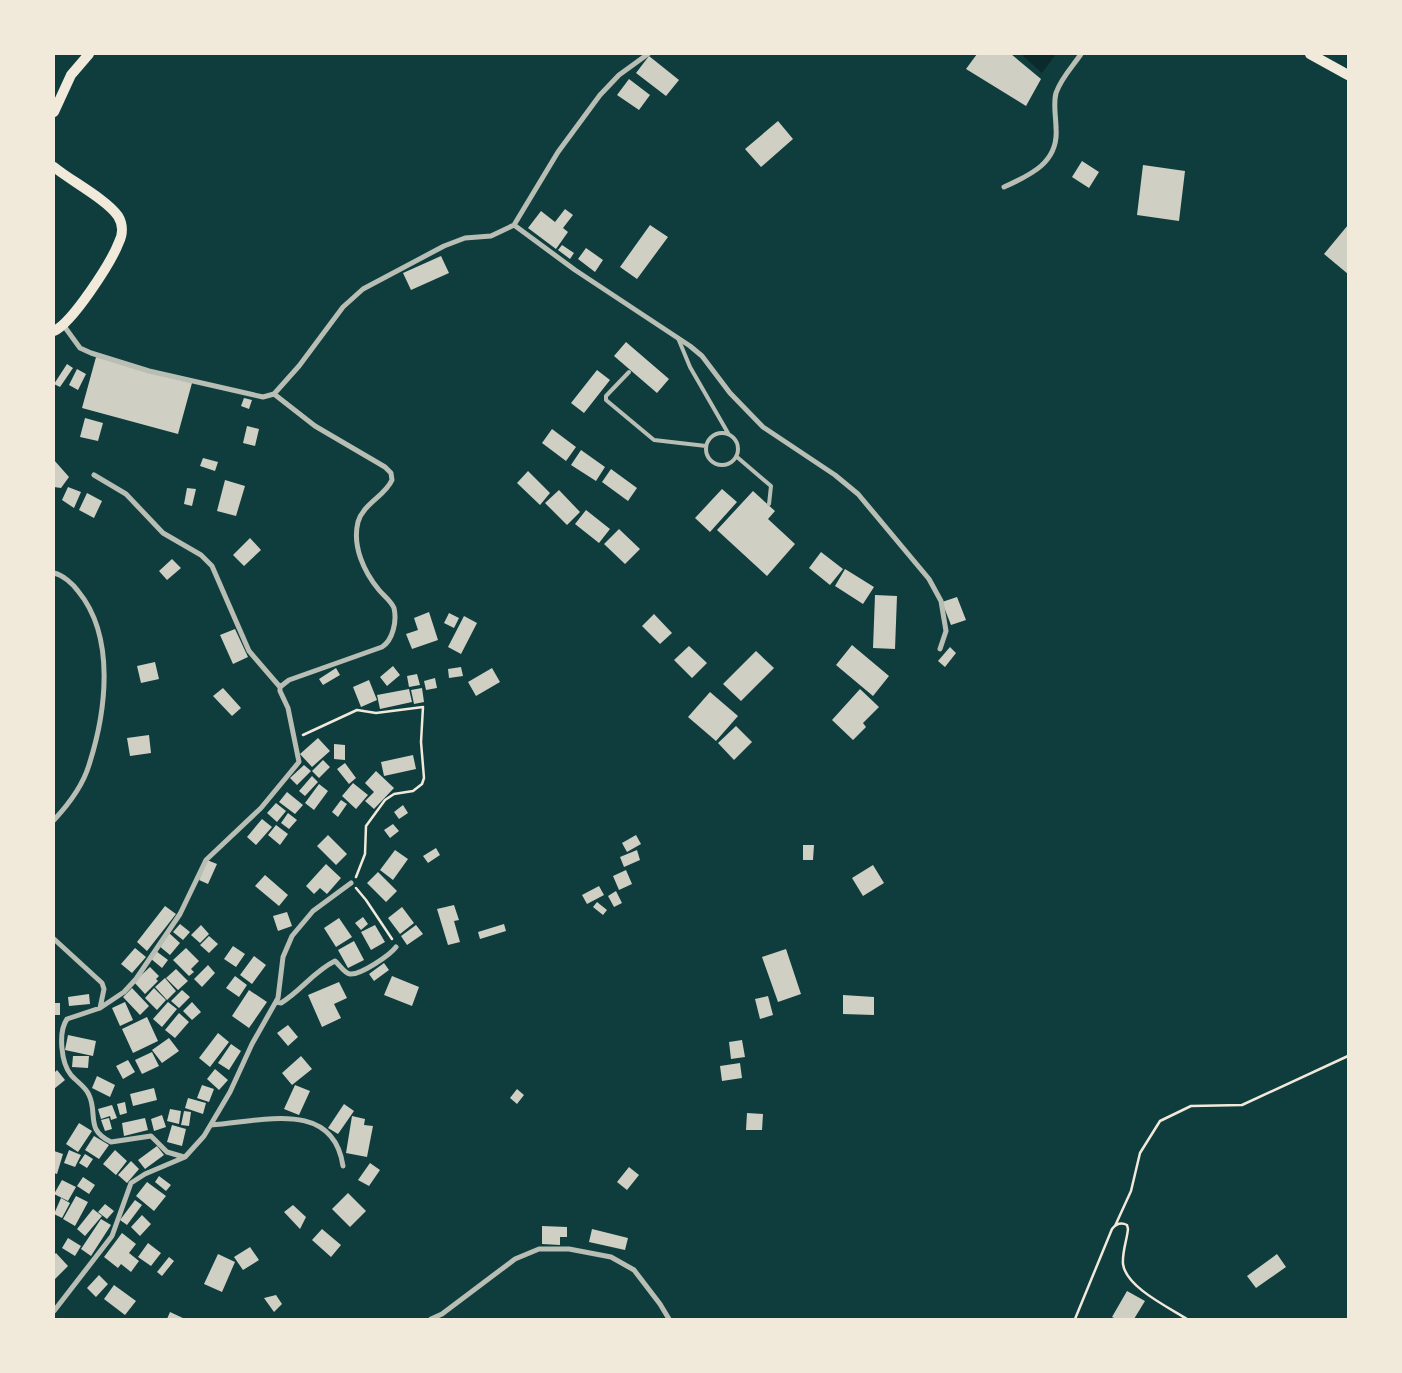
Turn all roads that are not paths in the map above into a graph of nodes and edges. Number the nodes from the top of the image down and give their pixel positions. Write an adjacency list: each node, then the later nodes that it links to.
1 (89, 54): 6 (main road)
2 (648, 54): 9 (street)
3 (1082, 54): 8 (street)
4 (1310, 54): 5 (main road)
5 (1348, 75)
6 (54, 112)
7 (54, 167): 10 (main road)
8 (1004, 187)
9 (514, 225): 12 (street); 14 (street)
10 (64, 326): 11 (main road); 14 (street)
11 (54, 331)
12 (678, 338): 15 (lane); 21 (street)
13 (629, 372): 16 (lane)
14 (274, 394): 22 (street)
15 (728, 433): 16 (lane); 17 (lane)
16 (706, 446): 17 (lane)
17 (737, 457): 19 (lane)
18 (94, 475): 22 (street)
19 (769, 504)
20 (54, 573): 23 (street)
21 (940, 649)
22 (280, 687): 28 (street)
23 (54, 820)
24 (351, 883): 27 (street)
25 (54, 939): 28 (street)
26 (396, 946): 27 (street)
27 (276, 1002): 29 (street)
28 (100, 1008): 30 (street)
29 (211, 1125): 30 (street); 31 (street)
30 (185, 1157): 32 (street)
31 (343, 1166)
32 (54, 1311)
33 (431, 1319): 34 (street)
34 (669, 1319)

